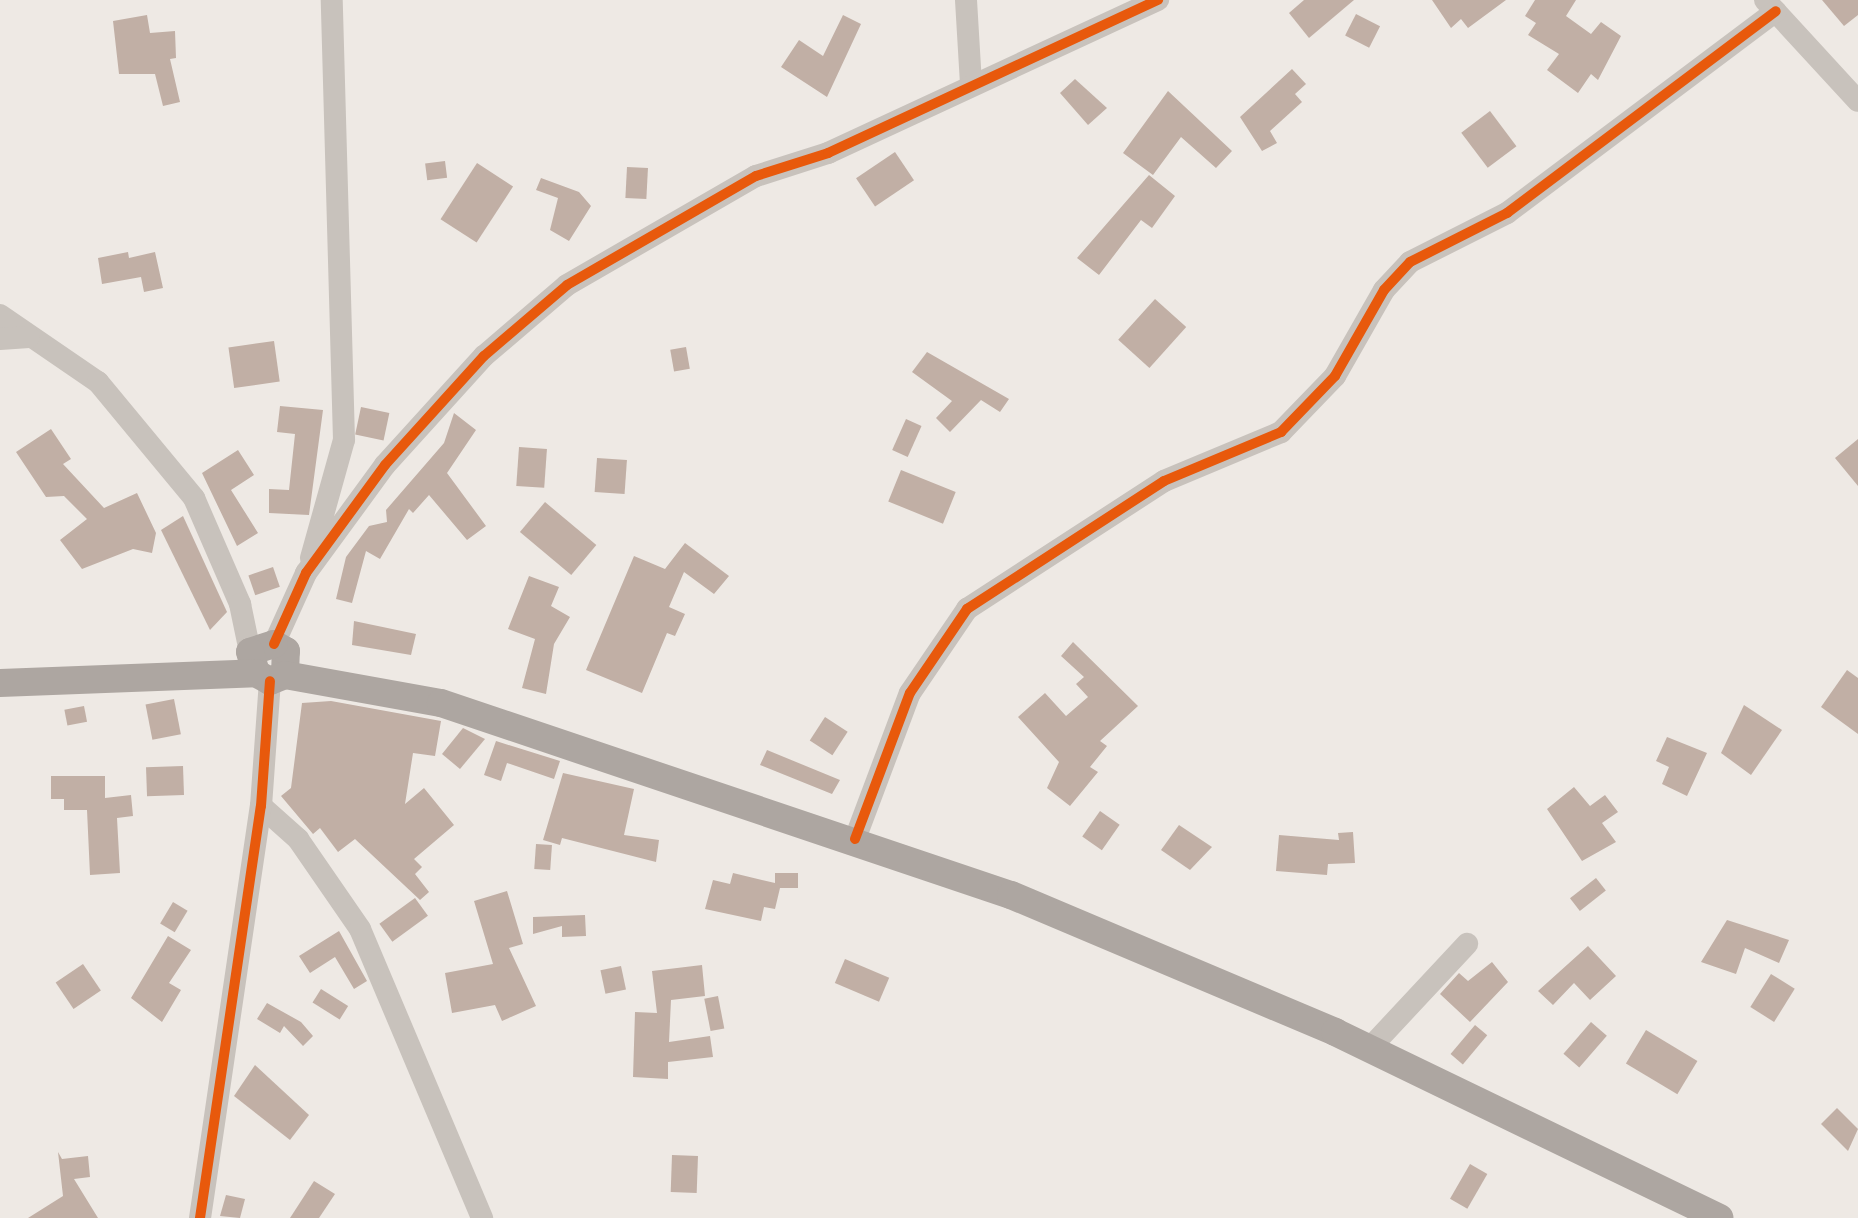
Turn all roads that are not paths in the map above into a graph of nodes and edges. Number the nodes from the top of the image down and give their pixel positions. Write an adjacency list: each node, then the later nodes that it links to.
1 (332, 0): 10 (street)
2 (966, 0): 5 (street)
3 (1158, 0): 5 (street)
4 (1770, 6): 6 (street); 14 (street)
5 (971, 84): 10 (street)
6 (1858, 101)
7 (0, 315): 8 (street)
8 (29, 337): 9 (street); 11 (street)
9 (0, 339)
10 (306, 573): 11 (street)
11 (268, 662): 12 (main road); 13 (street); 14 (main road)
12 (0, 683)
13 (261, 806): 17 (street); 18 (street)
14 (855, 839): 16 (main road)
15 (1467, 944): 16 (street)
16 (1369, 1049): 19 (main road)
17 (200, 1218)
18 (482, 1218)
19 (1719, 1218)

